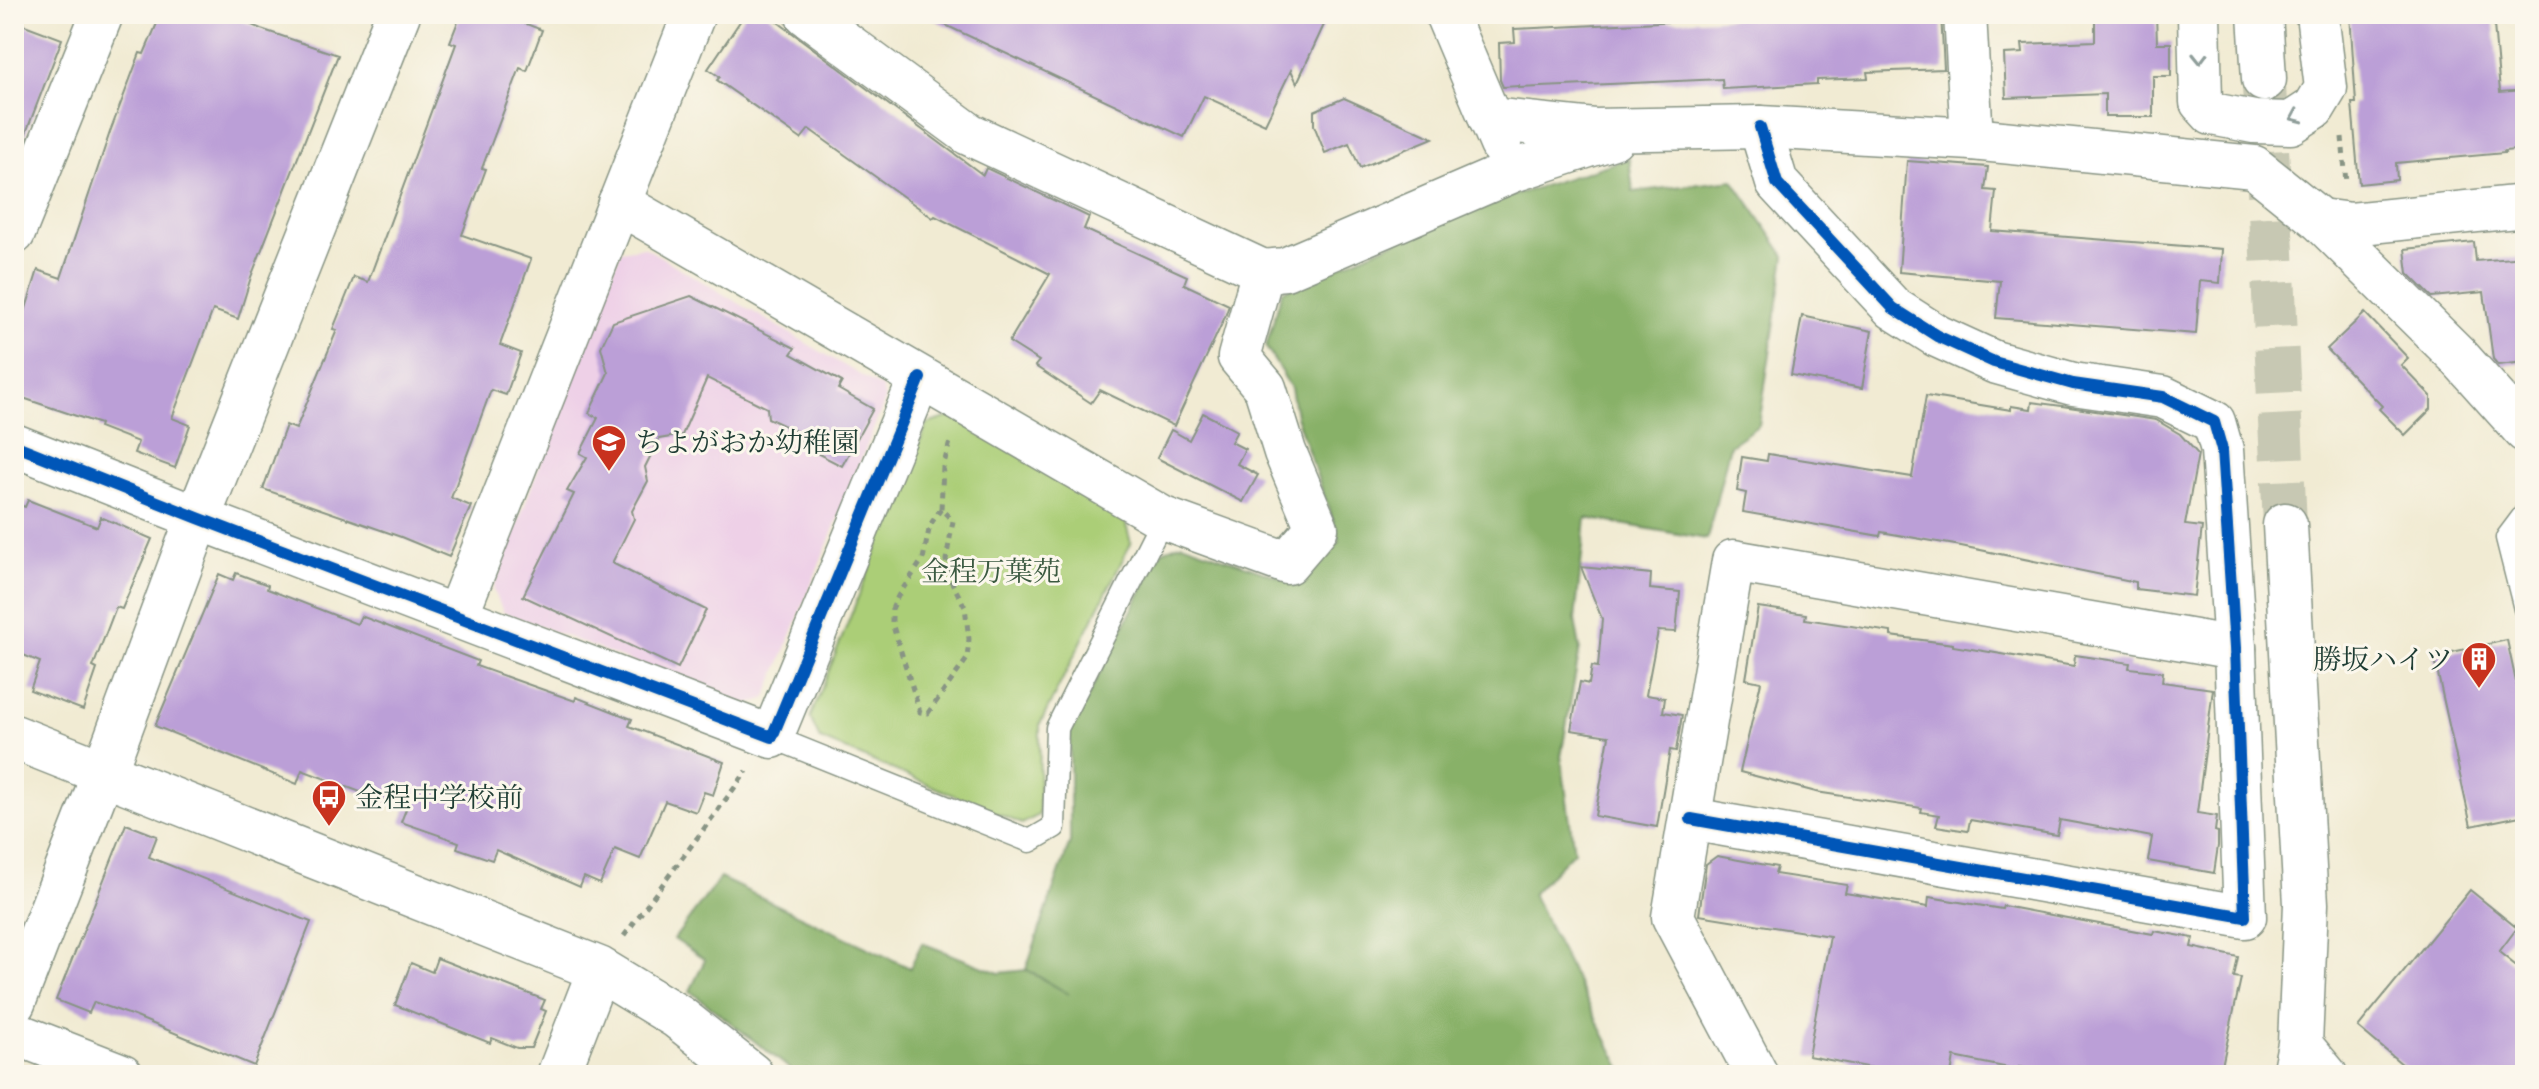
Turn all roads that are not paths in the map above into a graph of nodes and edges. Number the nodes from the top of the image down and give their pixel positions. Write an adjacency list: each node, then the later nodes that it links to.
1 (102, 14): 21 (street)
2 (398, 14): 27 (street)
3 (694, 14): 18 (street)
4 (806, 14): 22 (street)
5 (1446, 14): 11 (street)
6 (1965, 14): 15 (street)
7 (2199, 14): 12 (street, one-way to 12)
8 (2260, 14): 10 (street)
9 (2317, 14): 12 (street, one-way to 12)
10 (2264, 79)
11 (1490, 119): 14 (street); 17 (street)
12 (2254, 122): 16 (street)
13 (1760, 127): 14 (street); 15 (street); 32 (street)
14 (1636, 130): 17 (street)
15 (1972, 139): 16 (street)
16 (2254, 167): 20 (street)
17 (1513, 171): 22 (street)
18 (619, 203): 23 (street); 31 (street)
19 (2525, 206): 20 (street)
20 (2335, 222): 24 (street)
21 (14, 233)
22 (1263, 271): 28 (street)
23 (920, 378): 28 (street); 34 (street)
24 (2525, 431)
25 (14, 445): 27 (street)
26 (2525, 514): 30 (lane)
27 (198, 518): 31 (street); 35 (street)
28 (1163, 518): 34 (lane)
29 (2285, 525): 40 (street)
30 (2525, 609)
31 (457, 615): 34 (street)
32 (2235, 648): 36 (street); 36 (street)
33 (14, 737): 35 (street)
34 (772, 737)
35 (104, 772): 37 (street); 38 (street)
36 (1691, 819): 44 (street)
37 (599, 969): 42 (street); 43 (street)
38 (14, 1003)
39 (14, 1033): 41 (street)
40 (2307, 1065)
41 (122, 1075)
42 (558, 1075)
43 (751, 1075)
44 (1757, 1075)

